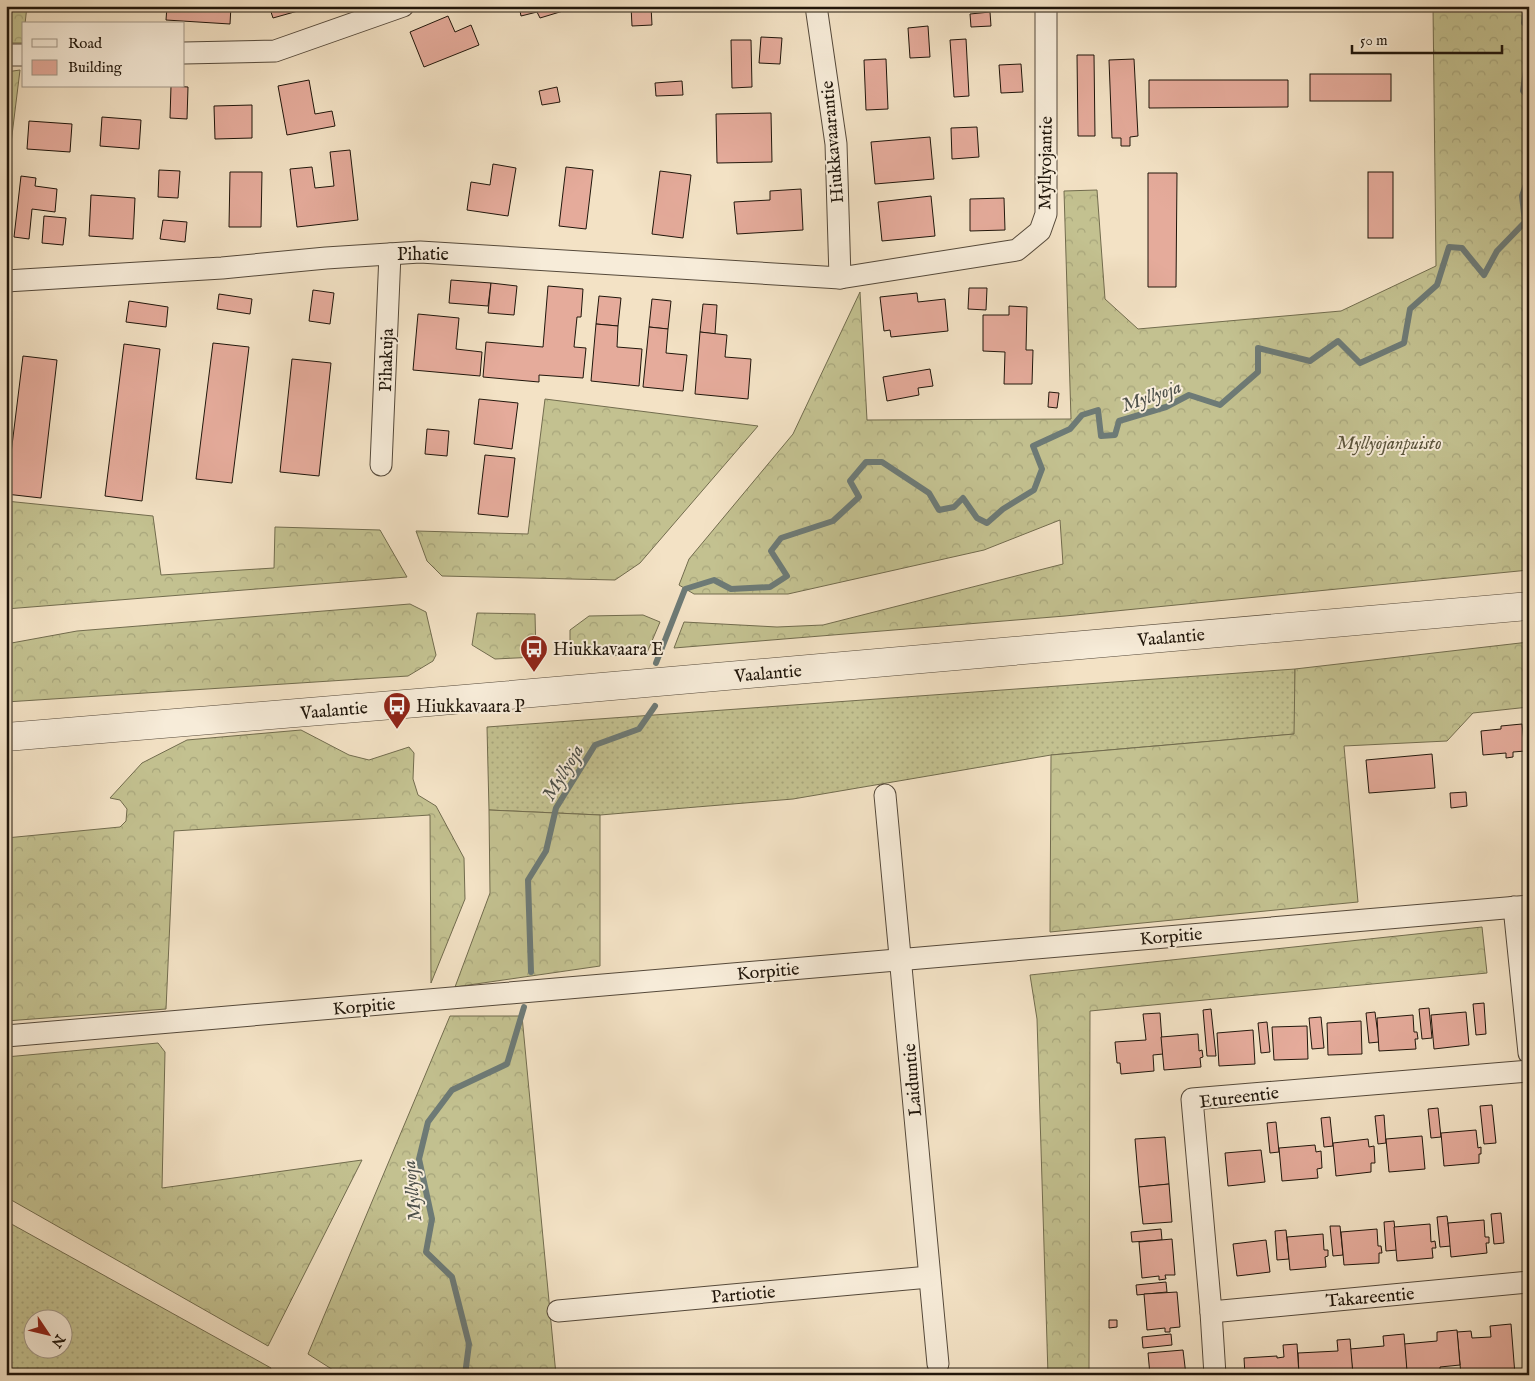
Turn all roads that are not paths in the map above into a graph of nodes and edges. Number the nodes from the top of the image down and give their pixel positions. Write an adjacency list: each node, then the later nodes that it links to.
1 (403, 6): 4 (street)
2 (816, 6): 8 (street, Hiukkavaarantie)
3 (1046, 6): 8 (street, Myllyojantie)
4 (185, 53)
5 (6, 55): 6 (street)
6 (22, 55)
7 (390, 254): 8 (street, Pihatie); 9 (street, Pihatie); 10 (street, Pihakuja)
8 (840, 278)
9 (6, 281)
10 (381, 465)
11 (1529, 606): 12 (street, Vaalantie)
12 (6, 737)
13 (885, 795): 15 (street, Laiduntie)
14 (1521, 906): 15 (street, Korpitie); 17 (street)
15 (901, 960): 16 (street, Korpitie); 19 (street, Laiduntie)
16 (6, 1036)
17 (1529, 1053)
18 (1529, 1071): 22 (street, Etureentie)
19 (929, 1276): 21 (street, Partiotie); 23 (street, Laiduntie)
20 (1529, 1282): 22 (street, Takareentie)
21 (558, 1311)
22 (1211, 1312): 24 (street, Etureentie)
23 (938, 1364)
24 (1215, 1375)

